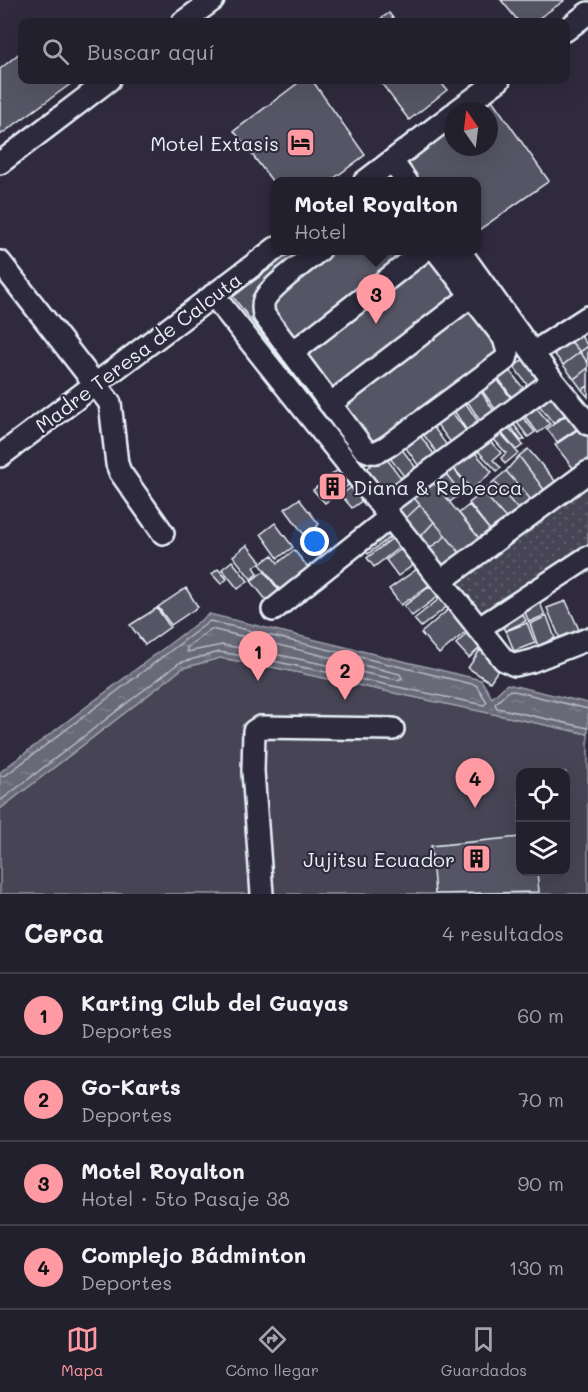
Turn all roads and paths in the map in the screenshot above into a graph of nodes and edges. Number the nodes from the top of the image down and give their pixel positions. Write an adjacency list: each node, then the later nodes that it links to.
1 (213, 0): 3 (street)
2 (588, 13): 4 (street)
3 (188, 18)
4 (570, 27)
5 (104, 84): 10 (street)
6 (494, 84): 7 (street)
7 (470, 102)
8 (444, 121): 9 (street)
9 (392, 160): 11 (street); 12 (street)
10 (0, 163)
11 (370, 177)
12 (404, 177)
13 (271, 252): 21 (street, Madre Teresa de Calcuta)
14 (276, 255): 20 (street)
15 (314, 255): 20 (street)
16 (418, 255): 25 (street)
17 (440, 255): 22 (street)
18 (463, 255): 24 (street)
19 (0, 262): 27 (street)
20 (288, 276): 25 (street)
21 (213, 295): 27 (street, Madre Teresa de Calcuta); 32 (street)
22 (471, 296): 28 (street); 28 (street)
23 (588, 317): 24 (street)
24 (534, 352): 26 (street)
25 (292, 353): 28 (street)
26 (553, 381): 29 (street); 32 (street)
27 (94, 384): 30 (street, Madre Teresa de Calcuta); 33 (street)
28 (330, 404)
29 (588, 424)
30 (0, 456)
31 (588, 472): 35 (street)
32 (386, 512): 35 (street); 36 (street)
33 (164, 533)
34 (588, 557): 37 (street)
35 (441, 581): 37 (street)
36 (273, 610)
37 (478, 629): 38 (street)
38 (588, 639)
39 (393, 729): 40 (street)
40 (262, 894)

